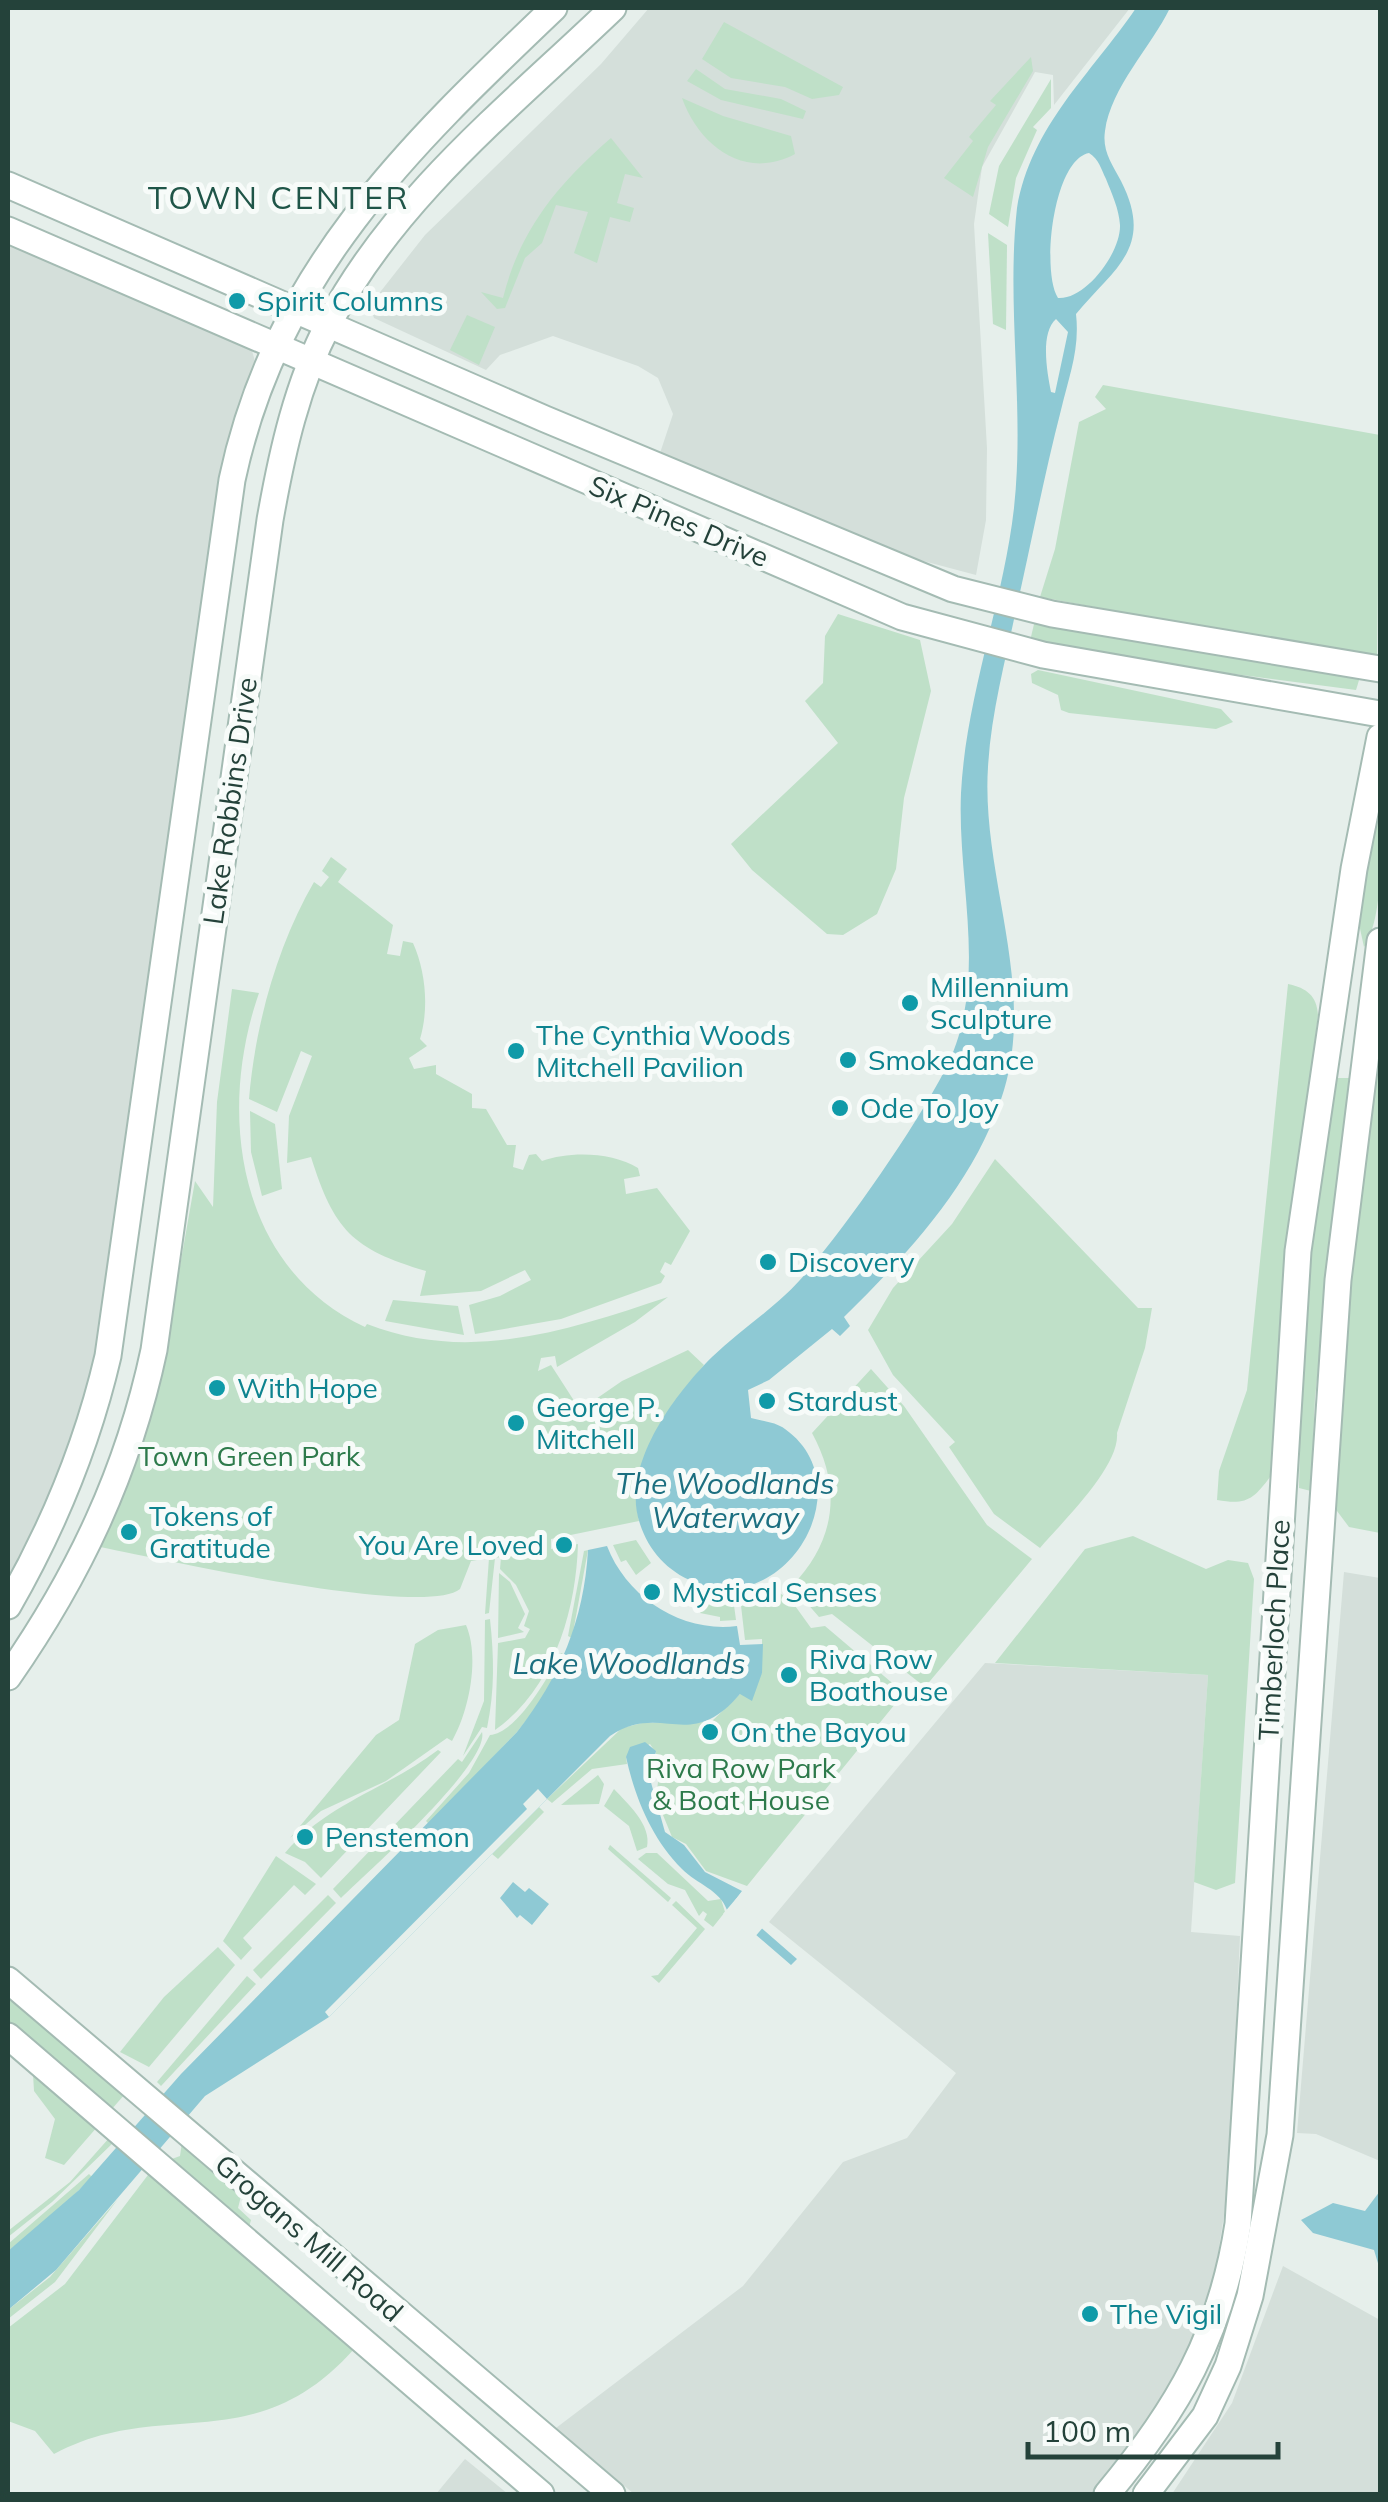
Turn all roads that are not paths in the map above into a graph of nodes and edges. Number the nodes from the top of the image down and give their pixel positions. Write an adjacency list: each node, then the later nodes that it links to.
1 (554, 8): 5 (street, Lake Robbins Drive)
2 (613, 8): 6 (street, Lake Robbins Drive)
3 (8, 185): 5 (street, Six Pines Drive)
4 (8, 230): 7 (street, Six Pines Drive)
5 (293, 308): 6 (street, Six Pines Drive); 7 (street, Lake Robbins Drive)
6 (328, 325): 8 (street, Lake Robbins Drive); 9 (street, Six Pines Drive)
7 (275, 346): 8 (street, Six Pines Drive); 17 (street, Lake Robbins Drive)
8 (312, 361): 10 (street, Six Pines Drive); 18 (street, Lake Robbins Drive)
9 (652, 463): 10 (street); 11 (street, Six Pines Drive)
10 (636, 502): 12 (street, Six Pines Drive)
11 (1380, 669)
12 (1380, 714)
13 (1380, 737): 15 (street, Timberloch Place)
14 (1380, 941): 16 (street, Timberloch Place)
15 (1325, 1053): 16 (street); 22 (street, Timberloch Place)
16 (1364, 1058): 23 (street, Timberloch Place)
17 (82, 1454): 18 (street); 19 (street, Lake Robbins Drive)
18 (124, 1465): 20 (street, Lake Robbins Drive)
19 (8, 1606)
20 (16, 1646): 21 (street, Lake Robbins Drive)
21 (8, 1678)
22 (1256, 1914): 23 (street); 26 (street, Timberloch Place)
23 (1298, 1916): 27 (street, Timberloch Place)
24 (8, 1980): 29 (street, Grogans Mill Road)
25 (8, 2036): 28 (street, Grogans Mill Road)
26 (1148, 2444): 27 (street); 30 (street, Timberloch Place)
27 (1172, 2463): 31 (street, Timberloch Place)
28 (541, 2494)
29 (612, 2494)
30 (1107, 2494)
31 (1146, 2494)

